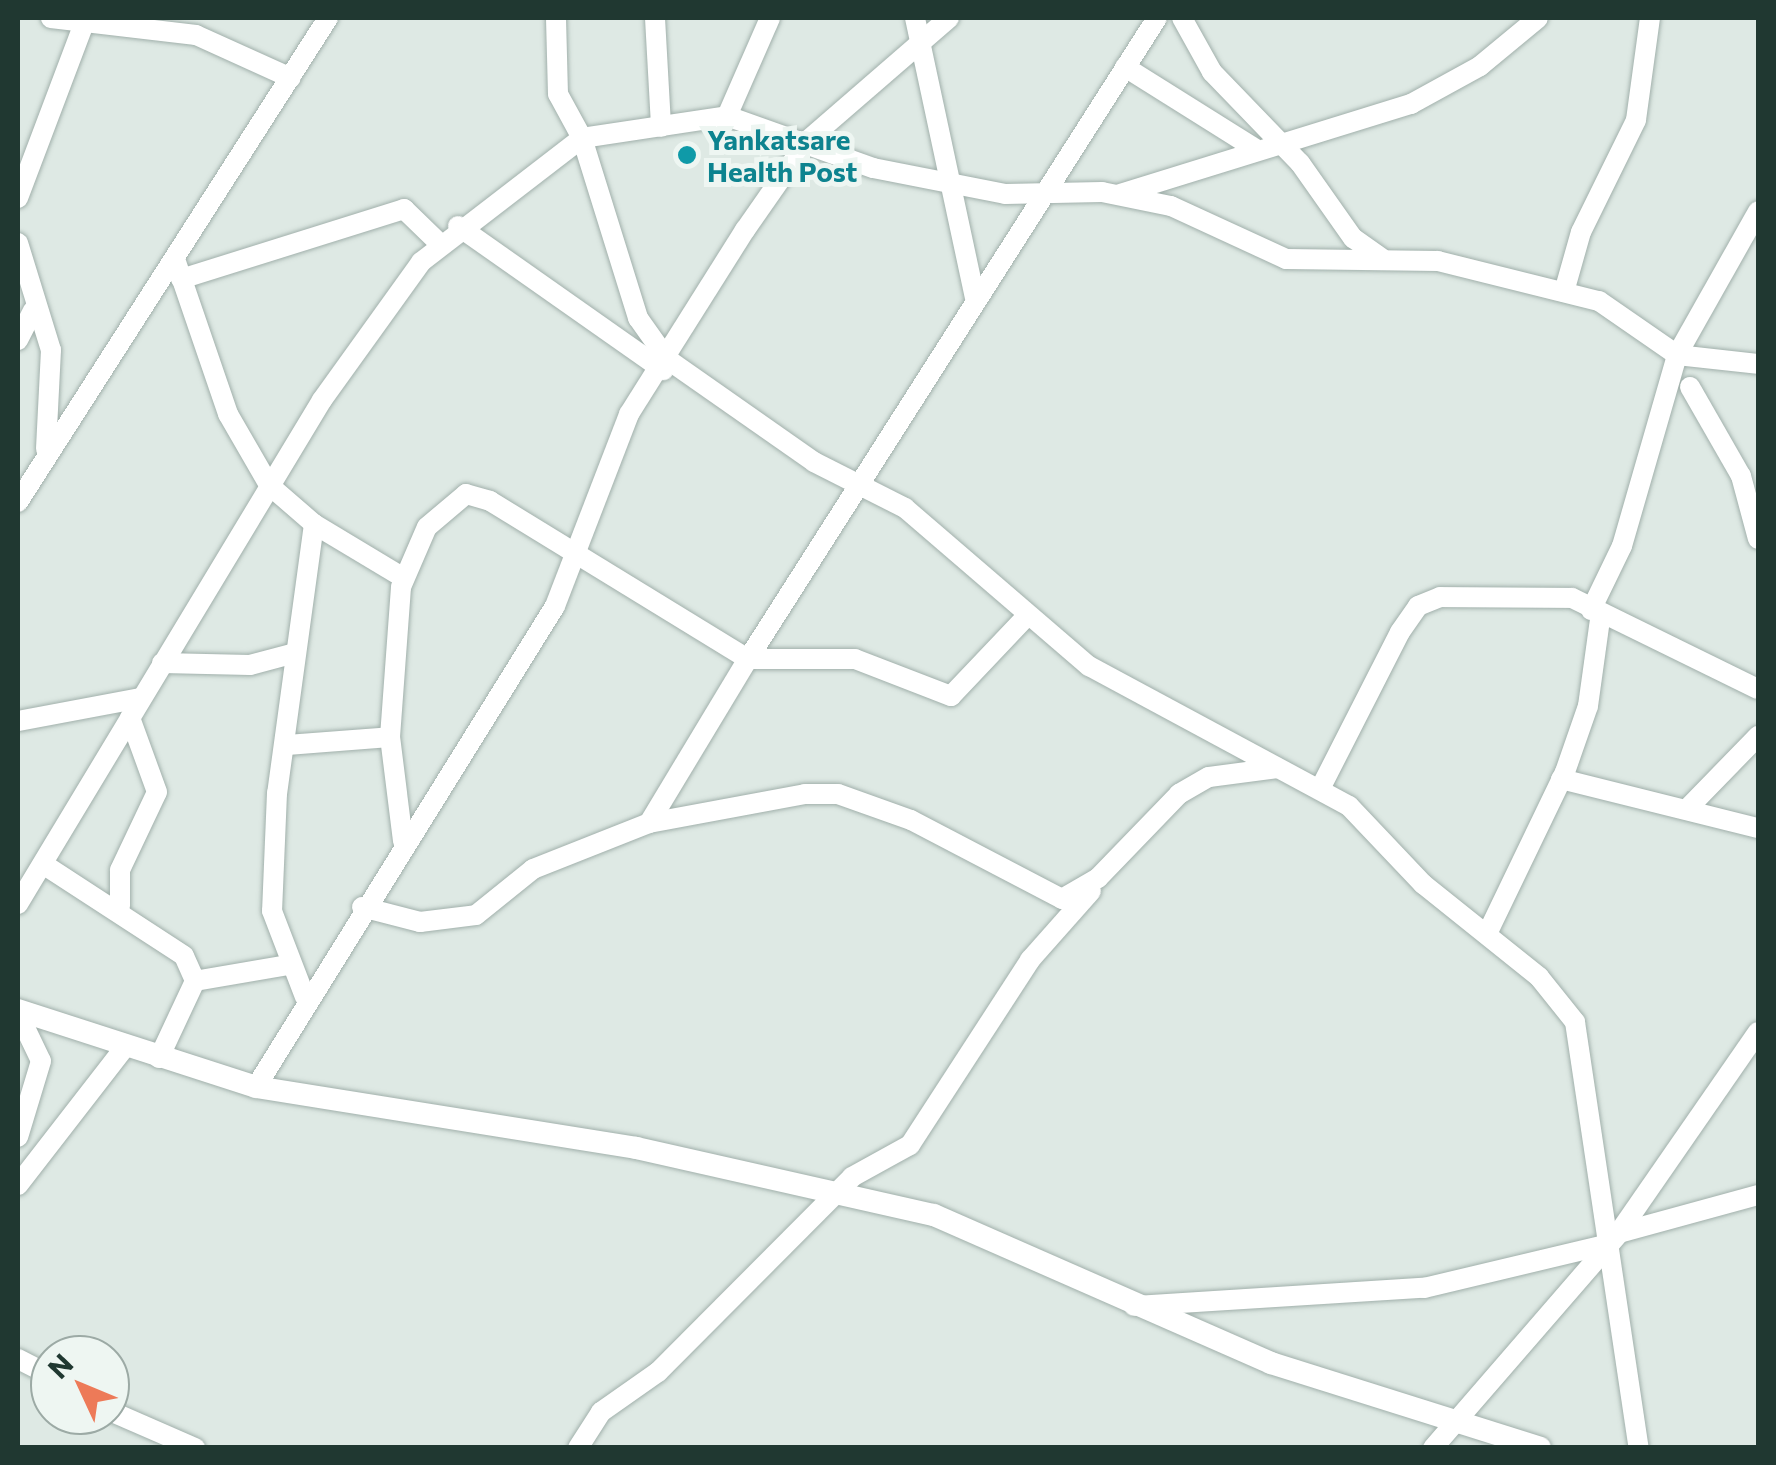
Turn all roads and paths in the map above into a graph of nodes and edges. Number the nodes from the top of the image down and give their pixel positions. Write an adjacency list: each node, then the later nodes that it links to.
1 (51, 18): 12 (street)
2 (328, 18): 15 (street)
3 (556, 18): 18 (street)
4 (655, 18): 17 (street)
5 (770, 18): 16 (street)
6 (915, 18): 13 (street)
7 (950, 18): 13 (street)
8 (1158, 18): 14 (street)
9 (1182, 18): 19 (street)
10 (1538, 18): 19 (street)
11 (1650, 18): 32 (street)
12 (85, 21): 15 (street); 25 (street)
13 (920, 48): 20 (street); 22 (street)
14 (1124, 67): 21 (street); 24 (street)
15 (291, 78): 31 (street)
16 (727, 116): 17 (street); 20 (street)
17 (662, 127): 18 (street)
18 (582, 138): 27 (street); 37 (street)
19 (1276, 140): 21 (street); 30 (street)
20 (807, 141): 22 (street); 37 (street)
21 (1254, 148): 23 (street)
22 (948, 180): 24 (street); 33 (street)
23 (1118, 194): 24 (street); 30 (street)
24 (1050, 195): 33 (street)
25 (18, 198)
26 (1758, 211): 36 (street)
27 (458, 226): 28 (street); 37 (street)
28 (438, 242): 31 (street); 43 (street)
29 (18, 243): 34 (street)
30 (1384, 259): 32 (street)
31 (178, 270): 42 (street); 43 (street)
32 (1564, 292): 36 (street)
33 (976, 302): 44 (street)
34 (33, 310): 35 (street); 42 (street)
35 (18, 340)
36 (1676, 355): 39 (street); 41 (street)
37 (665, 364): 44 (street); 48 (street)
38 (1758, 364): 39 (street)
39 (1729, 366): 40 (street)
40 (1690, 387): 41 (street); 47 (street)
41 (1662, 399): 50 (street)
42 (46, 449): 45 (street)
43 (268, 485): 46 (street); 54 (street)
44 (864, 485): 51 (street); 53 (street)
45 (18, 502)
46 (314, 524): 49 (street); 52 (street)
47 (1758, 539)
48 (574, 555): 49 (street); 53 (street); 68 (street)
49 (404, 578): 60 (street)
50 (1596, 615): 55 (street); 63 (street); 64 (street)
51 (1025, 618): 53 (street); 62 (street)
52 (295, 653): 54 (street); 61 (street)
53 (748, 659): 66 (street)
54 (162, 662): 56 (street)
55 (1758, 689)
56 (141, 698): 57 (street); 58 (street)
57 (130, 718): 69 (street); 72 (street)
58 (18, 720)
59 (1758, 736): 65 (street)
60 (390, 737): 61 (street); 68 (street)
61 (287, 745): 75 (street)
62 (1276, 768): 64 (street); 70 (street)
63 (1561, 779): 65 (street); 74 (street)
64 (1320, 789): 74 (street)
65 (1690, 806): 67 (street)
66 (649, 823): 70 (street); 73 (street)
67 (1758, 828)
68 (403, 841): 73 (street)
69 (43, 864): 71 (street); 72 (street)
70 (1098, 878): 85 (street)
71 (18, 904)
72 (120, 906): 76 (street)
73 (362, 907): 77 (street)
74 (1487, 934): 87 (street)
75 (288, 965): 76 (street); 77 (street)
76 (195, 981): 81 (street)
77 (306, 997): 82 (street)
78 (18, 1011): 80 (street); 83 (street)
79 (1758, 1032): 87 (street)
80 (125, 1047): 81 (street); 84 (street)
81 (158, 1058): 82 (street)
82 (256, 1087): 85 (street)
83 (18, 1137)
84 (18, 1185)
85 (834, 1194): 88 (street); 92 (street)
86 (1758, 1195): 87 (street)
87 (1612, 1239): 88 (street); 90 (street); 95 (street)
88 (1134, 1306): 90 (street)
89 (130, 1420): 91 (street)
90 (1456, 1422): 93 (street); 94 (street)
91 (195, 1448)
92 (578, 1448)
93 (1433, 1448)
94 (1540, 1448)
95 (1639, 1448)

